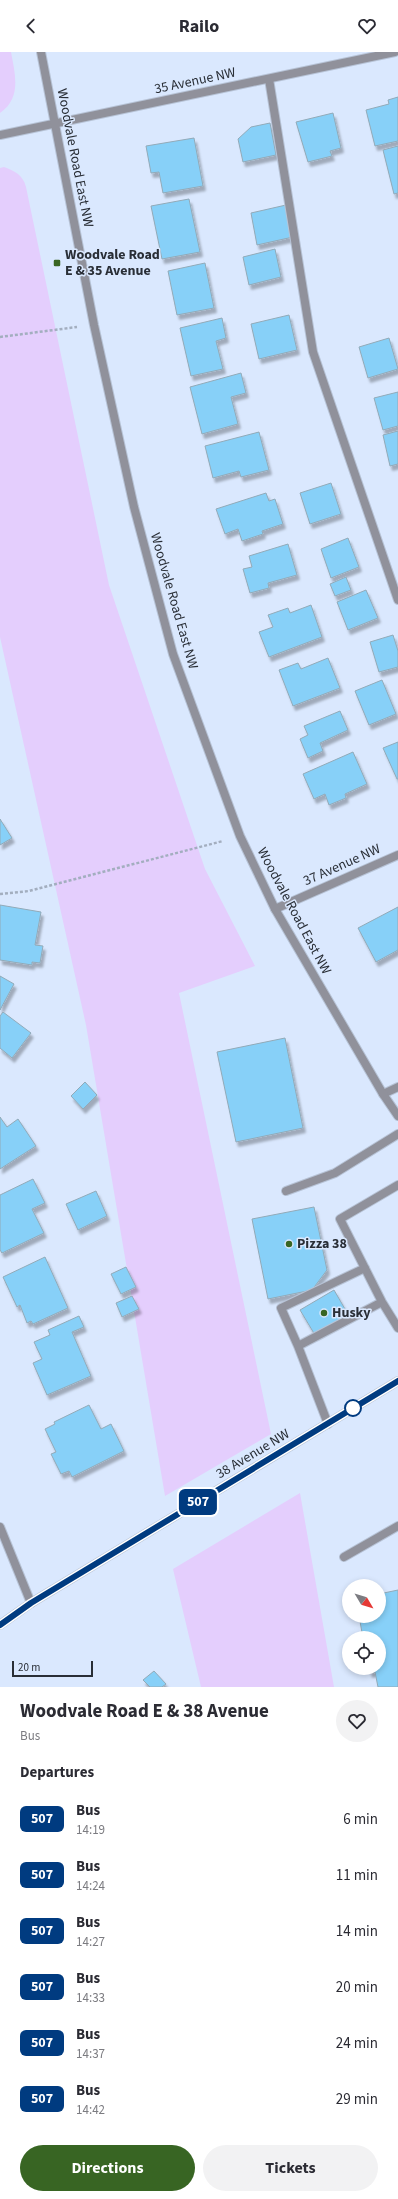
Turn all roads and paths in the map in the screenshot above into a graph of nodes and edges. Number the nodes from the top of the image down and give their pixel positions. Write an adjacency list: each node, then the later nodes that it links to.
1 (41, 52): 4 (street, Woodvale Road East NW)
2 (395, 52): 3 (street, 35 Avenue NW)
3 (269, 79): 4 (street, 35 Avenue NW); 8 (street)
4 (56, 123): 5 (street, 35 Avenue NW); 6 (street, Woodvale Road East NW)
5 (0, 135)
6 (94, 325): 7 (path); 9 (street, Woodvale Road East NW)
7 (0, 337)
8 (398, 600)
9 (240, 836): 11 (path); 12 (street, Woodvale Road East NW)
10 (398, 855): 12 (street, 37 Avenue NW)
11 (0, 894)
12 (275, 909): 14 (street, Woodvale Road East NW)
13 (398, 1087): 14 (street)
14 (383, 1094): 15 (street, Woodvale Road East NW)
15 (398, 1116)
16 (398, 1134): 18 (street)
17 (398, 1185): 19 (street)
18 (286, 1191)
19 (365, 1268): 20 (street); 22 (street)
20 (382, 1302): 21 (street); 22 (street)
21 (398, 1328)
22 (298, 1346): 24 (street)
23 (398, 1381): 24 (street, 38 Avenue NW)
24 (328, 1424): 28 (street, 38 Avenue NW)
25 (398, 1526): 27 (street)
26 (0, 1527): 28 (street)
27 (344, 1557)
28 (31, 1603): 29 (street, 38 Avenue NW)
29 (0, 1626)

